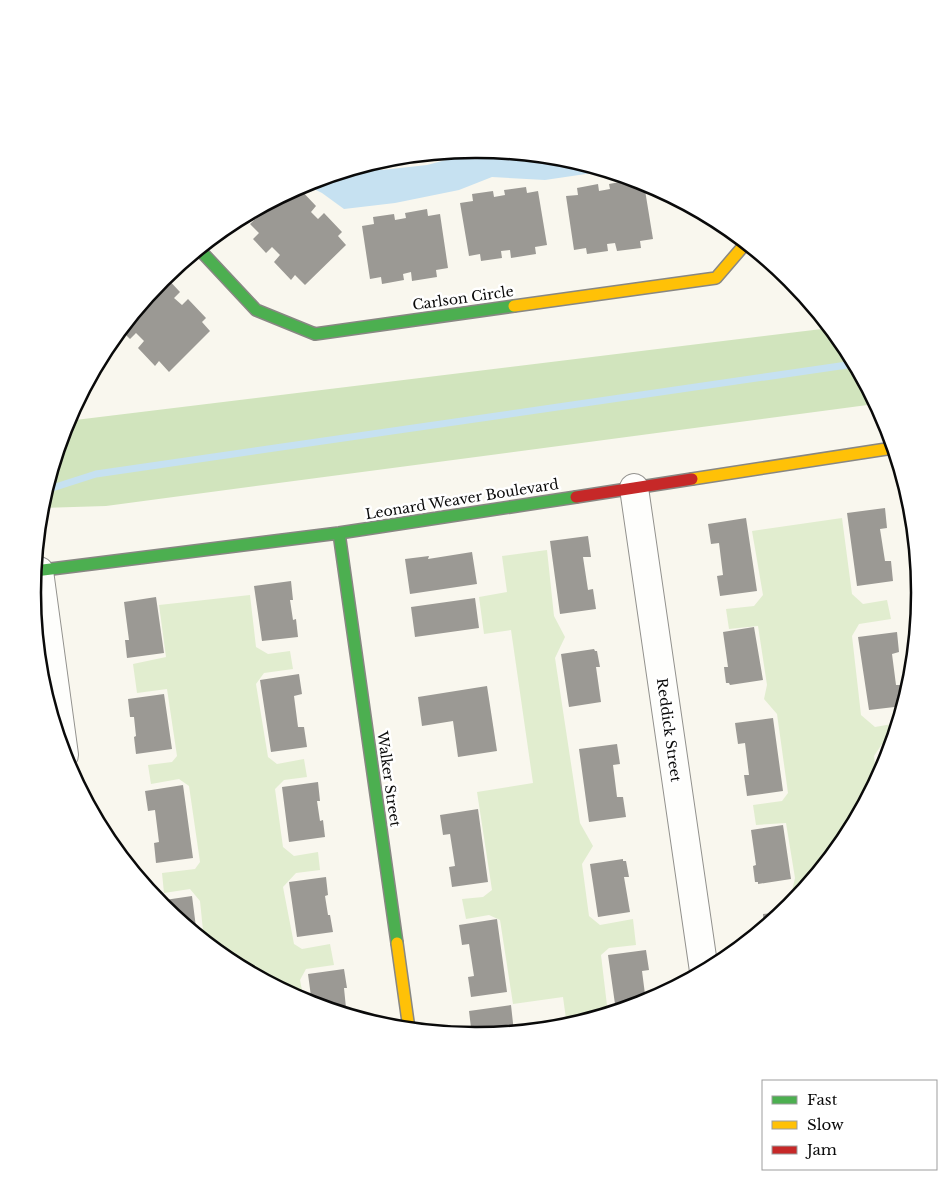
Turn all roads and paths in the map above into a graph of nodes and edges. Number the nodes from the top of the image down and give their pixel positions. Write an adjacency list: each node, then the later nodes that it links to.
1 (741, 248): 2 (street, Carlson Circle)
2 (204, 254)
3 (887, 449): 4 (street, Leonard Weaver Boulevard)
4 (634, 488): 5 (street, Leonard Weaver Boulevard); 9 (street, Reddick Street)
5 (339, 534): 6 (street, Leonard Weaver Boulevard); 10 (street, Walker Street)
6 (42, 570)
7 (41, 600): 8 (street)
8 (57, 709)
9 (703, 963)
10 (408, 1022)

